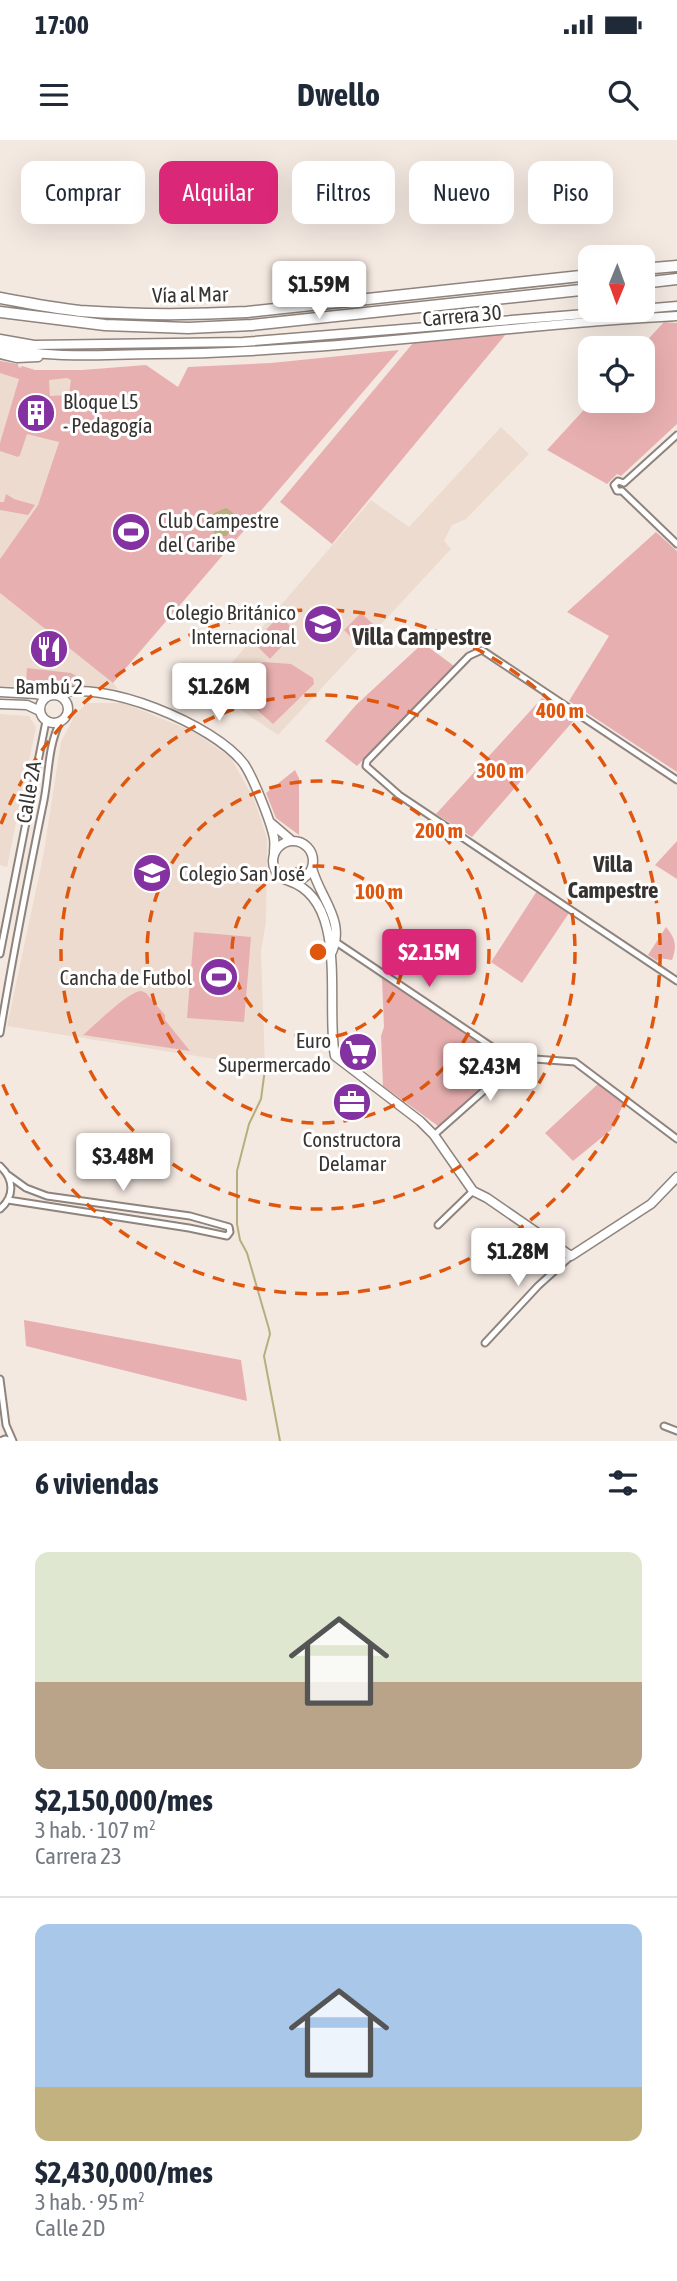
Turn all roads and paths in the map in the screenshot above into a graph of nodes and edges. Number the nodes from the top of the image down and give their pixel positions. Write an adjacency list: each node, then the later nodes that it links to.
1 (677, 265): 2 (highway)
2 (655, 268)
3 (578, 276): 7 (highway, Vía al Mar)
4 (677, 279): 5 (highway)
5 (655, 282)
6 (578, 290): 10 (highway, Vía al Mar)
7 (0, 298)
8 (677, 306): 9 (main road)
9 (655, 308)
10 (0, 312)
11 (578, 315): 15 (main road, Carrera 30)
12 (677, 316): 18 (main road, Carrera 30)
13 (0, 333): 15 (main road)
14 (0, 339): 15 (main road, Carrera 30)
15 (61, 345)
16 (0, 346): 18 (main road, Carrera 30)
17 (0, 354): 18 (main road)
18 (63, 356)
19 (677, 435): 20 (street)
20 (677, 544)
21 (0, 692): 23 (main road)
22 (92, 693): 23 (main road); 25 (main road); 30 (main road)
23 (50, 696): 25 (main road); 26 (main road)
24 (0, 704): 26 (main road)
25 (68, 706): 28 (main road)
26 (40, 711): 27 (main road)
27 (46, 721): 28 (main road); 36 (street, Calle 2A)
28 (60, 722): 38 (street, Calle 2A)
29 (677, 780): 37 (street)
30 (269, 821): 31 (main road); 32 (main road)
31 (292, 841): 32 (main road); 33 (main road)
32 (274, 854): 34 (main road)
33 (312, 867): 34 (main road); 35 (main road)
34 (289, 881): 35 (main road)
35 (333, 940): 39 (street); 40 (main road)
36 (0, 954)
37 (677, 981)
38 (0, 1033)
39 (507, 1057): 40 (street); 41 (street)
40 (434, 1135): 45 (main road)
41 (677, 1139)
42 (0, 1166): 43 (street)
43 (8, 1175): 46 (street); 46 (street)
44 (677, 1177): 49 (main road)
45 (473, 1191): 48 (street); 49 (main road)
46 (8, 1200): 47 (street)
47 (0, 1209)
48 (438, 1225)
49 (571, 1256): 50 (street)
50 (485, 1343)
51 (0, 1379): 55 (street)
52 (664, 1426): 53 (street)
53 (677, 1431)
54 (1, 1441): 55 (street)
55 (13, 1441)

